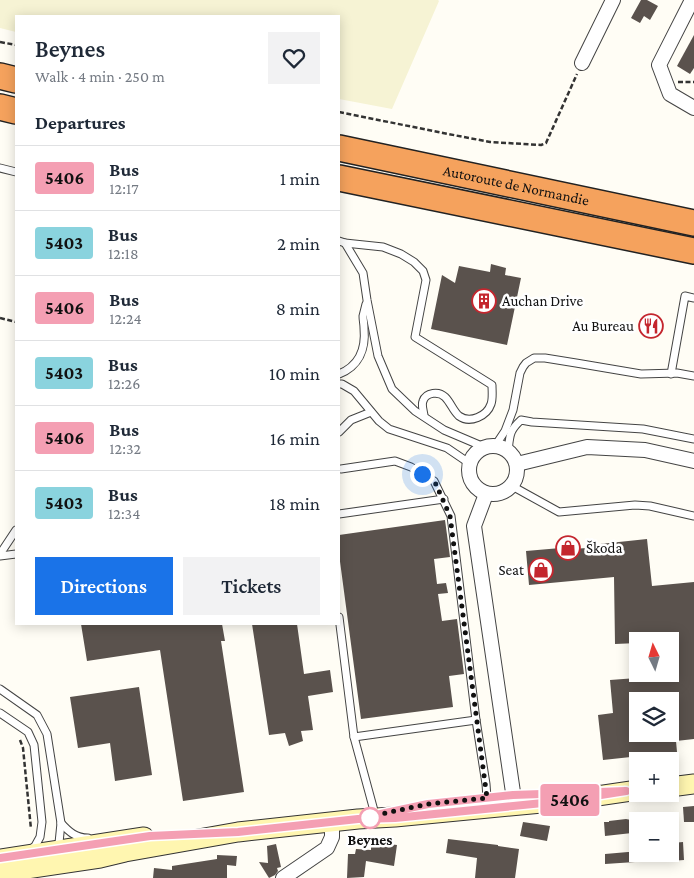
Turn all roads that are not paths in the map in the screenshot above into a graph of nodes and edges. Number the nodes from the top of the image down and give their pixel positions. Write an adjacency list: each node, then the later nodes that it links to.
1 (613, 0): 3 (street)
2 (692, 0): 7 (street)
3 (582, 63)
4 (0, 76): 5 (highway)
5 (15, 80)
6 (0, 108): 8 (highway)
7 (694, 108)
8 (15, 111)
9 (340, 148): 13 (highway, Autoroute de Normandie)
10 (0, 168): 11 (lane)
11 (15, 172)
12 (340, 178): 16 (highway, Autoroute de Normandie)
13 (600, 203): 14 (highway); 15 (highway, Autoroute de Normandie)
14 (694, 210)
15 (694, 223)
16 (623, 236): 18 (highway, Autoroute de Normandie); 19 (highway)
17 (342, 242): 21 (lane); 28 (lane)
18 (694, 251)
19 (694, 267)
20 (694, 298): 23 (lane)
21 (367, 300): 22 (lane); 28 (lane)
22 (340, 374)
23 (671, 374): 24 (lane); 26 (lane)
24 (694, 376)
25 (340, 385): 27 (lane)
26 (513, 410): 29 (lane); 32 (lane)
27 (371, 412): 30 (lane); 34 (lane)
28 (424, 416): 32 (lane)
29 (521, 420): 31 (lane); 32 (lane)
30 (340, 431)
31 (694, 438)
32 (496, 448): 34 (street); 35 (street)
33 (694, 461): 35 (street)
34 (469, 464): 38 (street)
35 (516, 464): 37 (street)
36 (341, 469): 39 (lane)
37 (512, 486): 38 (street); 41 (lane)
38 (486, 494): 53 (street)
39 (444, 500): 40 (lane); 48 (lane)
40 (340, 514)
41 (694, 516)
42 (15, 532): 44 (lane)
43 (15, 554): 44 (lane)
44 (0, 555)
45 (340, 624): 49 (lane)
46 (0, 689): 57 (lane)
47 (0, 713): 60 (lane)
48 (476, 720): 49 (lane); 54 (lane)
49 (354, 737): 55 (lane)
50 (694, 784): 51 (main road)
51 (679, 786)
52 (629, 790): 53 (main road)
53 (514, 800): 54 (main road)
54 (484, 803): 55 (main road)
55 (370, 817): 56 (main road)
56 (332, 822): 58 (main road); 63 (street)
57 (61, 823): 59 (lane); 60 (lane)
58 (238, 832): 59 (main road); 60 (main road)
59 (150, 836): 60 (main road)
60 (46, 852): 61 (main road); 62 (main road)
61 (0, 858)
62 (0, 874)
63 (283, 878)

